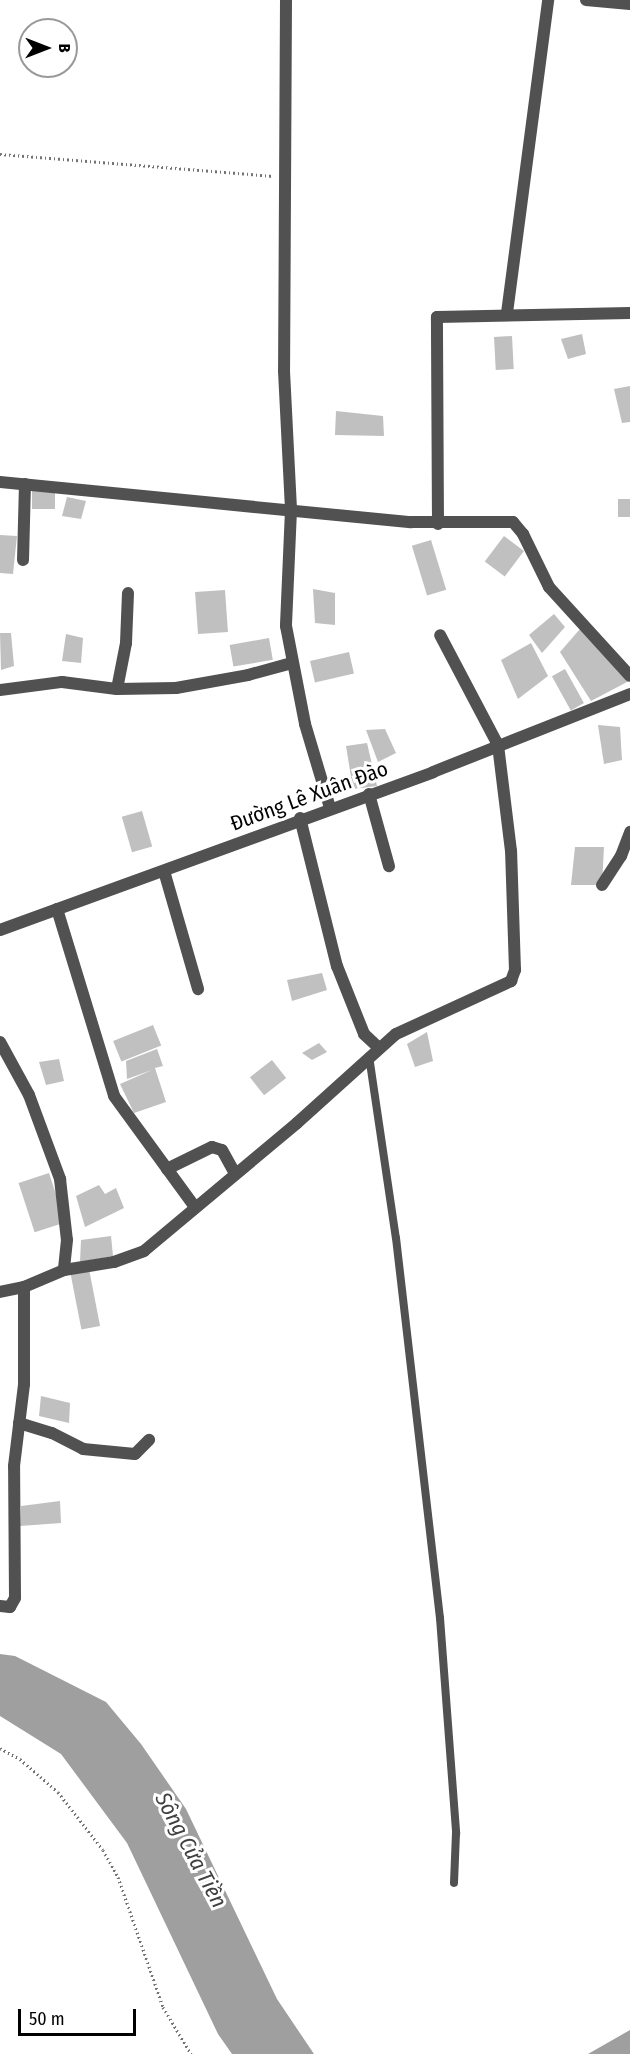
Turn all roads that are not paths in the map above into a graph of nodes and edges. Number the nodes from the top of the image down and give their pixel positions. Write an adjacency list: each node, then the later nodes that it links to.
1 (286, 0): 9 (street)
2 (548, 0): 5 (street)
3 (586, 0): 4 (street)
4 (630, 4)
5 (507, 313): 6 (street); 10 (street)
6 (630, 313)
7 (0, 482): 8 (street)
8 (25, 484): 9 (street); 11 (street)
9 (291, 510): 10 (street); 14 (street)
10 (438, 524): 15 (street)
11 (23, 560)
12 (128, 593): 16 (street)
13 (440, 635): 19 (street)
14 (292, 663): 16 (street); 21 (street)
15 (630, 676)
16 (117, 689): 17 (street)
17 (0, 690)
18 (630, 694): 19 (street, Đường Lê Xuân Đào)
19 (498, 745): 20 (street, Đường Lê Xuân Đào); 31 (street)
20 (369, 794): 21 (street, Đường Lê Xuân Đào); 24 (street)
21 (330, 808): 22 (street, Đường Lê Xuân Đào)
22 (300, 818): 25 (street, Đường Lê Xuân Đào); 31 (street)
23 (630, 832): 26 (street)
24 (389, 866)
25 (164, 871): 27 (street, Đường Lê Xuân Đào); 29 (street)
26 (602, 885)
27 (57, 909): 28 (street, Đường Lê Xuân Đào); 33 (street)
28 (0, 930)
29 (198, 989)
30 (0, 1042): 36 (street)
31 (379, 1047): 32 (street)
32 (368, 1056): 34 (street); 42 (lane)
33 (167, 1169): 34 (street); 35 (street)
34 (235, 1173): 35 (street)
35 (195, 1207): 36 (street)
36 (64, 1270): 37 (street)
37 (24, 1287): 38 (street); 39 (street)
38 (0, 1292)
39 (19, 1423): 40 (street); 41 (street)
40 (149, 1440)
41 (0, 1606)
42 (454, 1883)

